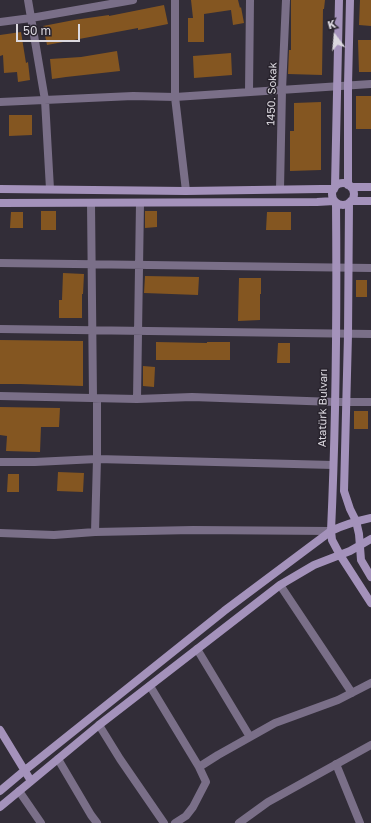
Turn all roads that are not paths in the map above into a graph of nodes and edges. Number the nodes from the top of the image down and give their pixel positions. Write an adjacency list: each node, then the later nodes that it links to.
1 (28, 0): 9 (street)
2 (133, 0): 8 (street)
3 (175, 0): 16 (street)
4 (250, 0): 15 (street)
5 (286, 0): 14 (street, 1450. Sokak)
6 (339, 0): 13 (main road)
7 (350, 0): 12 (main road)
8 (105, 3): 9 (street)
9 (31, 18): 10 (street); 17 (street)
10 (0, 22)
11 (371, 84): 12 (street)
12 (348, 85): 13 (street); 19 (main road)
13 (337, 86): 14 (street); 21 (main road)
14 (282, 90): 15 (street); 24 (street, 1450. Sokak)
15 (249, 92): 16 (street)
16 (175, 97): 17 (street); 25 (street)
17 (45, 100): 18 (street); 23 (street)
18 (0, 102)
19 (349, 186): 20 (main road); 21 (main road); 28 (main road)
20 (371, 187)
21 (334, 188): 24 (main road); 27 (main road)
22 (0, 189): 23 (main road)
23 (50, 189): 25 (main road)
24 (280, 189): 25 (main road)
25 (186, 191)
26 (371, 201): 28 (main road)
27 (335, 202): 28 (main road); 31 (main road); 35 (main road, Atatürk Bulvarı)
28 (350, 202): 36 (main road, Atatürk Bulvarı)
29 (0, 203): 30 (main road)
30 (92, 203): 31 (main road); 33 (street)
31 (140, 203): 34 (street)
32 (0, 264): 33 (street)
33 (92, 264): 34 (street); 39 (street)
34 (139, 265): 35 (street); 40 (street)
35 (337, 267): 36 (street); 41 (main road, Atatürk Bulvarı)
36 (349, 267): 37 (street); 43 (main road, Atatürk Bulvarı)
37 (371, 268)
38 (0, 329): 39 (street)
39 (92, 331): 40 (street); 45 (street)
40 (137, 332): 41 (street); 46 (street)
41 (336, 334): 43 (street); 47 (main road, Atatürk Bulvarı)
42 (371, 334): 43 (street)
43 (348, 335): 48 (main road, Atatürk Bulvarı)
44 (0, 396): 45 (street)
45 (95, 399): 46 (street); 50 (street)
46 (137, 399): 47 (street)
47 (335, 402): 48 (street); 52 (main road, Atatürk Bulvarı)
48 (346, 402): 49 (street); 54 (main road, Atatürk Bulvarı)
49 (371, 402)
50 (97, 459): 51 (street); 52 (street); 56 (street)
51 (0, 462)
52 (333, 465): 55 (main road, Atatürk Bulvarı)
53 (371, 518): 54 (main road)
54 (356, 521): 55 (main road); 59 (main road, Atatürk Bulvarı)
55 (331, 531): 56 (street); 60 (main road, Atatürk Bulvarı); 75 (main road)
56 (95, 532): 57 (street)
57 (0, 533)
58 (371, 539): 59 (main road)
59 (360, 545): 60 (main road); 61 (main road, Atatürk Bulvarı)
60 (340, 555): 62 (main road); 63 (main road, Atatürk Bulvarı)
61 (371, 577)
62 (280, 585): 64 (main road); 67 (street)
63 (371, 603)
64 (197, 648): 66 (main road); 70 (street)
65 (371, 683): 67 (street)
66 (150, 686): 68 (main road); 74 (street)
67 (352, 693): 70 (street)
68 (99, 725): 72 (main road); 82 (street)
69 (0, 730): 75 (main road)
70 (250, 737): 74 (street)
71 (371, 745): 73 (street)
72 (58, 759): 76 (main road); 81 (street)
73 (336, 764): 84 (street); 85 (street)
74 (199, 767): 83 (street)
75 (25, 770): 76 (main road); 77 (main road)
76 (31, 781): 78 (main road)
77 (0, 791)
78 (19, 791): 79 (main road); 80 (street)
79 (0, 807)
80 (41, 823)
81 (97, 823)
82 (164, 823)
83 (175, 823)
84 (239, 823)
85 (360, 823)

